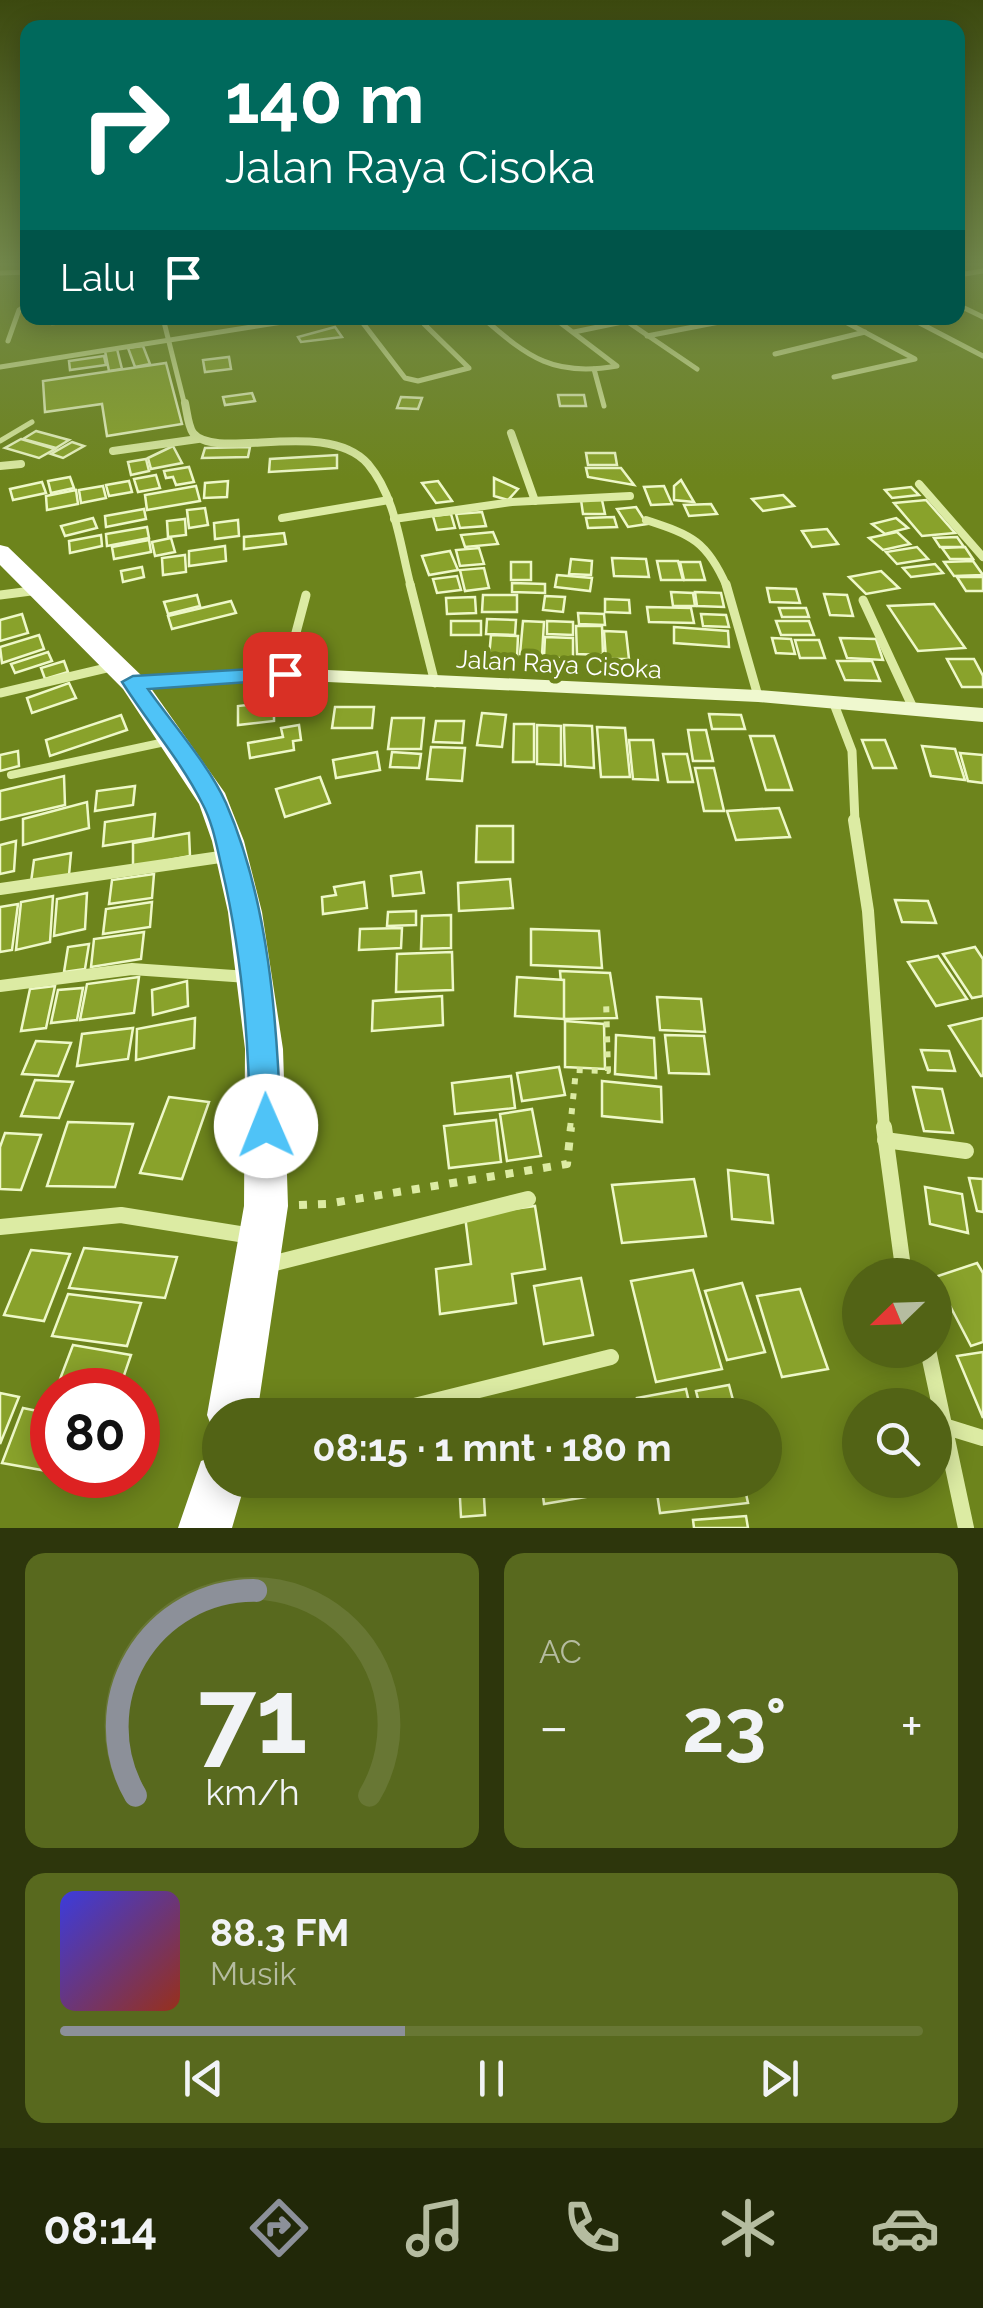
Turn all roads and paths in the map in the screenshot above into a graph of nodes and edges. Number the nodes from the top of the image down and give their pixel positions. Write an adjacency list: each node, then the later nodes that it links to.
1 (10, 337): 12 (street)
2 (173, 337): 11 (street)
3 (373, 337): 4 (street)
4 (438, 337)
5 (506, 337): 16 (street)
6 (581, 337): 16 (street)
7 (649, 337): 17 (street)
8 (844, 337): 13 (street)
9 (876, 337): 18 (street)
10 (947, 337): 14 (street)
11 (168, 338): 15 (street); 22 (street)
12 (8, 342)
13 (775, 354)
14 (983, 356)
15 (0, 367)
16 (594, 369): 19 (street)
17 (697, 369)
18 (834, 377)
19 (604, 407)
20 (32, 422): 23 (lane)
21 (511, 433): 30 (street)
22 (198, 439): 24 (street); 29 (street)
23 (0, 442)
24 (114, 451)
25 (21, 464): 26 (street)
26 (0, 466)
27 (919, 484): 35 (street)
28 (630, 496): 30 (street)
29 (389, 500): 31 (street); 32 (street)
30 (536, 501): 32 (street)
31 (282, 518)
32 (394, 519): 42 (street)
33 (646, 520): 44 (street)
34 (0, 552): 36 (highway)
35 (983, 556)
36 (40, 590): 37 (street); 40 (highway)
37 (0, 594)
38 (306, 595): 41 (street)
39 (863, 600): 46 (street)
40 (124, 674): 41 (street, Jalan Raya Cisoka); 43 (street); 48 (highway)
41 (285, 674): 42 (street, Jalan Raya Cisoka)
42 (436, 684): 44 (street, Jalan Raya Cisoka)
43 (0, 693)
44 (758, 696): 45 (street, Jalan Raya Cisoka)
45 (834, 704): 46 (street, Jalan Raya Cisoka); 55 (street)
46 (914, 710): 47 (street, Jalan Raya Cisoka)
47 (983, 714)
48 (174, 740): 49 (lane); 50 (highway)
49 (12, 775)
50 (231, 856): 51 (street); 52 (highway)
51 (0, 889)
52 (254, 978): 53 (street); 59 (highway)
53 (0, 986)
54 (606, 998): 59 (path)
55 (885, 1140): 56 (street); 60 (street)
56 (966, 1151)
57 (528, 1199): 59 (street)
58 (0, 1227): 59 (street)
59 (262, 1237): 62 (highway)
60 (902, 1258)
61 (612, 1358): 63 (street)
62 (235, 1398)
63 (448, 1398)
64 (952, 1429): 65 (street)
65 (983, 1438)
66 (952, 1454): 69 (street)
67 (215, 1498): 68 (highway)
68 (206, 1528)
69 (966, 1528)

